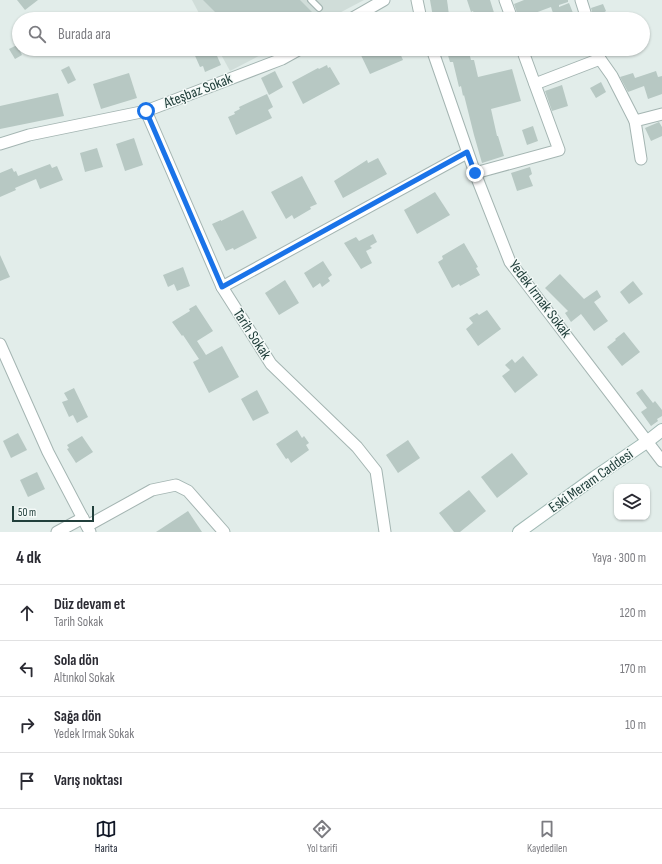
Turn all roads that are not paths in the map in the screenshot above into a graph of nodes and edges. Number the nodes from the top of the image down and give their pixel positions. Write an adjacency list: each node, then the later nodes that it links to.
1 (311, 0): 6 (lane)
2 (384, 0): 7 (street)
3 (417, 0): 8 (street)
4 (505, 0): 9 (street)
5 (580, 0): 10 (street)
6 (319, 8)
7 (363, 12)
8 (420, 12)
9 (509, 12)
10 (584, 12)
11 (287, 56): 17 (street, Ateşbaz Sokak)
12 (434, 56): 21 (street, Yedek Irmak Sokak)
13 (525, 56): 16 (street)
14 (594, 56): 16 (street)
15 (599, 56): 19 (street)
16 (535, 84): 23 (street)
17 (146, 111): 20 (street, Ateşbaz Sokak); 24 (street, Tarih Sokak)
18 (662, 114): 19 (street)
19 (634, 122): 22 (street)
20 (0, 144)
21 (467, 152): 23 (street, Yedek Irmak Sokak); 24 (street)
22 (640, 159)
23 (475, 173): 27 (street, Yedek Irmak Sokak)
24 (222, 287): 32 (street, Tarih Sokak)
25 (0, 344): 29 (street)
26 (662, 430): 27 (street, Eski Meram Caddesi)
27 (648, 441): 28 (street, Yedek Irmak Sokak); 33 (street, Eski Meram Caddesi)
28 (662, 461)
29 (87, 525): 30 (street); 31 (street)
30 (57, 532)
31 (224, 532)
32 (385, 532)
33 (519, 532)

